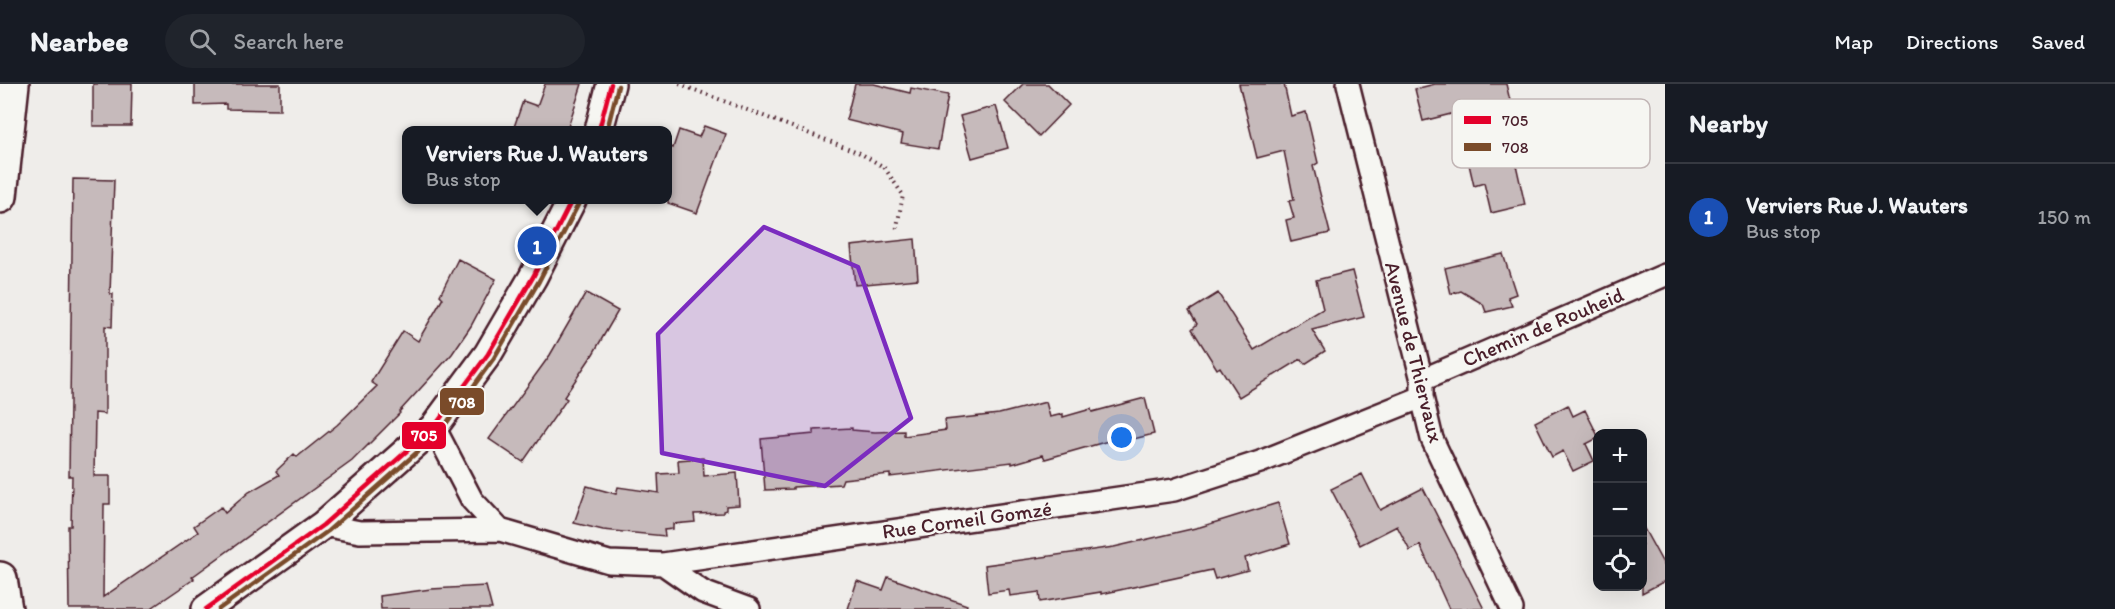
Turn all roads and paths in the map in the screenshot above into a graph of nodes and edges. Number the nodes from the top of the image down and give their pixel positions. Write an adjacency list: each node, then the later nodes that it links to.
1 (12, 84): 6 (highway)
2 (610, 84): 5 (street)
3 (678, 84): 8 (path)
4 (1348, 84): 10 (street, Avenue de Thiervaux)
5 (600, 126)
6 (0, 196)
7 (570, 204): 11 (street)
8 (896, 232)
9 (1665, 275): 10 (street, Chemin de Rouheid)
10 (1422, 388): 14 (street, Rue Corneil Gomzé); 19 (street, Avenue de Thiervaux)
11 (434, 427): 12 (street); 13 (street, Rue Corneil Gomzé)
12 (323, 525): 13 (street, Rue Corneil Gomzé); 17 (street)
13 (501, 530): 14 (street, Rue Corneil Gomzé)
14 (663, 564): 18 (street)
15 (0, 579): 16 (highway)
16 (5, 609)
17 (206, 609)
18 (749, 609)
19 (1512, 609)

